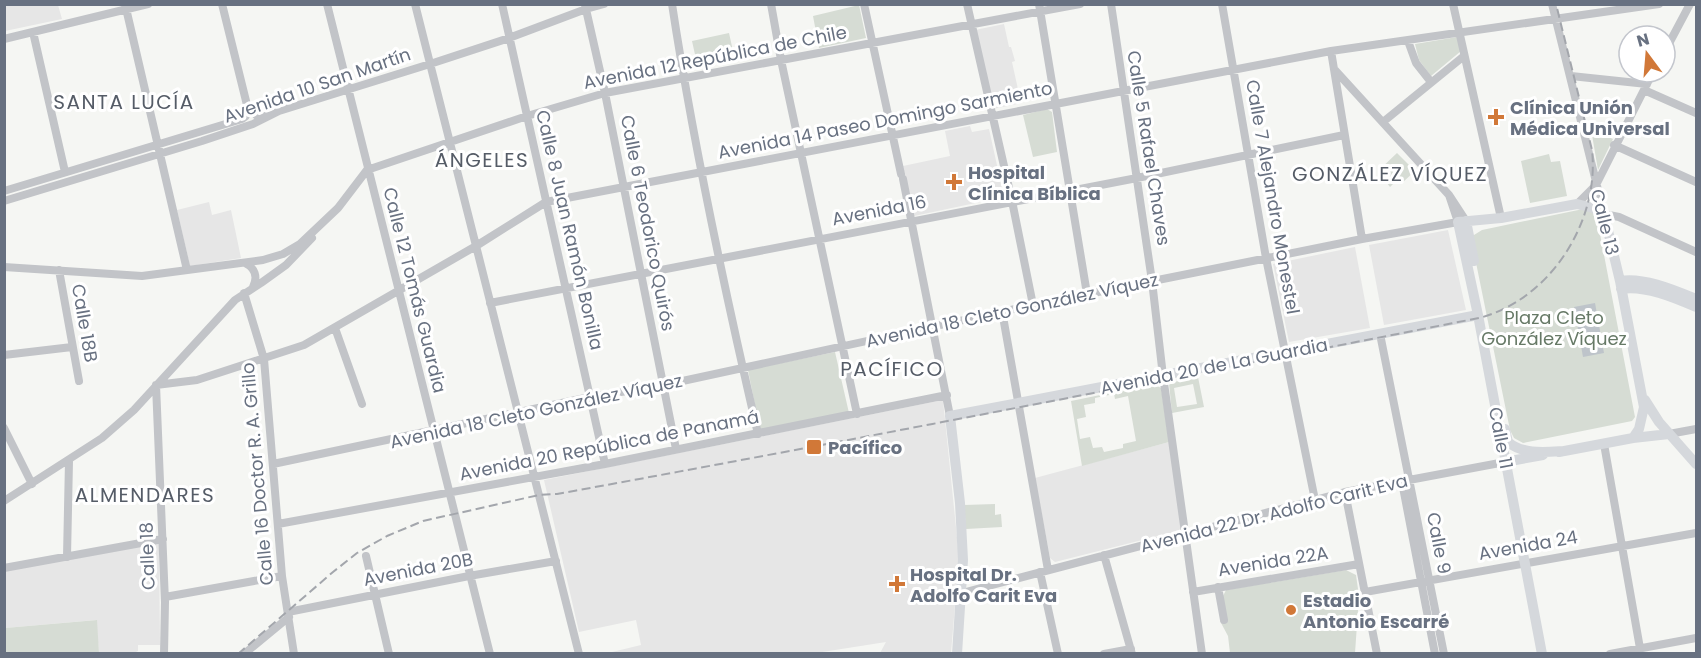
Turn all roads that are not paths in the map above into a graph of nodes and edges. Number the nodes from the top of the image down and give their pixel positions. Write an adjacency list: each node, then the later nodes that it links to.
1 (148, 4): 19 (street)
2 (222, 4): 46 (street)
3 (327, 4): 42 (street, Calle 12 Tomás Guardia)
4 (415, 4): 34 (street)
5 (502, 4): 27 (street, Calle 8 Juan Ramón Bonilla)
6 (604, 4): 20 (street, Avenida 10 San Martín)
7 (672, 4): 38 (street)
8 (771, 4): 33 (street)
9 (864, 4): 30 (street)
10 (967, 4): 23 (street)
11 (1080, 4): 21 (street, Avenida 12 República de Chile)
12 (1111, 4): 43 (street, Calle 5 Rafael Chaves)
13 (1222, 4): 35 (street, Calle 7 Alejandro Monestel)
14 (1454, 4): 26 (street)
15 (1552, 4): 22 (street, Calle 13)
16 (1659, 4): 18 (street, Avenida 14 Paseo Domingo Sarmiento)
17 (1693, 5): 24 (street)
18 (1643, 6): 22 (street, Avenida 14 Paseo Domingo Sarmiento)
19 (126, 7): 25 (street); 56 (street)
20 (586, 7): 27 (street, Avenida 10 San Martín); 44 (street, Calle 6 Teodorico Quirós)
21 (1039, 8): 23 (street, Avenida 12 República de Chile); 45 (street)
22 (1556, 19): 26 (street, Avenida 14 Paseo Domingo Sarmiento); 37 (street, Calle 13)
23 (971, 25): 30 (street, Avenida 12 República de Chile); 50 (street)
24 (1677, 31)
25 (33, 33): 28 (street); 60 (street)
26 (1460, 33): 29 (street, Avenida 14 Paseo Domingo Sarmiento); 32 (street)
27 (509, 38): 34 (street, Avenida 10 San Martín); 49 (street, Calle 8 Juan Ramón Bonilla)
28 (4, 39)
29 (1408, 40): 31 (street, Avenida 14 Paseo Domingo Sarmiento); 39 (street)
30 (872, 43): 33 (street, Avenida 12 República de Chile); 53 (street)
31 (1331, 51): 35 (street, Avenida 14 Paseo Domingo Sarmiento); 36 (street)
32 (1464, 56): 39 (street); 74 (street)
33 (780, 60): 38 (street, Avenida 12 República de Chile); 57 (street)
34 (430, 64): 42 (street, Avenida 10 San Martín); 54 (street)
35 (1233, 69): 43 (street, Avenida 14 Paseo Domingo Sarmiento); 58 (street, Calle 7 Alejandro Monestel)
36 (1334, 69): 51 (street); 52 (street)
37 (1571, 76): 41 (street); 64 (street, Calle 13)
38 (684, 79): 44 (street, Avenida 12 República de Chile); 61 (street)
39 (1431, 82): 51 (street)
40 (1647, 84): 41 (street)
41 (1645, 87): 47 (street); 55 (street)
42 (348, 89): 48 (street, Avenida 10 San Martín); 59 (street, Calle 12 Tomás Guardia)
43 (1123, 90): 45 (street, Avenida 14 Paseo Domingo Sarmiento); 62 (street, Calle 5 Rafael Chaves)
44 (605, 93): 49 (street, Avenida 12 República de Chile); 65 (street, Calle 6 Teodorico Quirós)
45 (1055, 103): 50 (street, Avenida 14 Paseo Domingo Sarmiento); 66 (street)
46 (247, 105): 48 (street); 56 (street, Avenida 10 San Martín)
47 (1696, 113)
48 (269, 116): 56 (street, Avenida 10 San Martín)
49 (527, 117): 54 (street, Avenida 12 República de Chile); 70 (street, Calle 8 Juan Ramón Bonilla)
50 (992, 117): 53 (street, Avenida 14 Paseo Domingo Sarmiento); 69 (street)
51 (1383, 122): 76 (street)
52 (1344, 135): 58 (street, Avenida 16); 78 (street)
53 (893, 136): 57 (street, Avenida 14 Paseo Domingo Sarmiento); 75 (street)
54 (450, 143): 59 (street, Avenida 12 República de Chile); 79 (street)
55 (1614, 146): 63 (street); 64 (street)
56 (160, 149): 60 (street, Avenida 10 San Martín); 68 (street, Avenida 10 San Martín); 86 (street)
57 (801, 154): 61 (street, Avenida 14 Paseo Domingo Sarmiento); 77 (street)
58 (1247, 155): 62 (street, Avenida 16); 82 (street, Calle 7 Alejandro Monestel)
59 (368, 170): 72 (street); 92 (street, Calle 12 Tomás Guardia)
60 (65, 172): 67 (street, Avenida 10 San Martín)
61 (702, 173): 65 (street, Avenida 14 Paseo Domingo Sarmiento); 81 (street)
62 (1137, 178): 66 (street, Avenida 16); 88 (street, Calle 5 Rafael Chaves)
63 (1696, 182)
64 (1596, 185): 71 (street); 73 (street, Calle 13)
65 (624, 186): 70 (street, Avenida 14 Paseo Domingo Sarmiento); 87 (street, Calle 6 Teodorico Quirós)
66 (1069, 190): 69 (street, Avenida 16); 95 (street)
67 (4, 191)
68 (4, 201)
69 (1012, 201): 75 (street, Avenida 16); 98 (street)
70 (546, 202): 79 (street, Avenida 14 Paseo Domingo Sarmiento); 91 (street, Calle 8 Juan Ramón Bonilla)
71 (1577, 204): 73 (main road); 74 (main road, Avenida 18 Cleto González Víquez)
72 (338, 208): 83 (street); 90 (street)
73 (1604, 214): 80 (street); 89 (main road, Calle 13)
74 (1501, 218): 76 (main road, Avenida 18 Cleto González Víquez)
75 (912, 220): 77 (street, Avenida 16); 103 (street)
76 (1462, 222): 78 (street, Avenida 18 Cleto González Víquez); 101 (main road, Calle 11)
77 (819, 239): 81 (street, Avenida 16); 106 (street)
78 (1362, 239): 82 (street, Avenida 18 Cleto González Víquez)
79 (476, 246): 92 (street, Avenida 14 Paseo Domingo Sarmiento); 97 (street)
80 (1696, 252)
81 (719, 257): 87 (street, Avenida 16); 111 (street)
82 (1266, 258): 88 (street, Avenida 18 Cleto González Víquez); 108 (street, Calle 7 Alejandro Monestel)
83 (245, 263): 86 (street); 90 (street)
84 (4, 267): 85 (street)
85 (59, 270): 86 (street); 107 (street, Calle 18B)
86 (187, 270)
87 (641, 273): 91 (street, Avenida 16); 115 (street, Calle 6 Teodorico Quirós)
88 (1152, 281): 95 (street, Avenida 18 Cleto González Víquez); 112 (street, Calle 5 Rafael Chaves)
89 (1620, 284): 94 (main road); 96 (main road); 102 (main road, Calle 13)
90 (253, 287): 93 (street)
91 (566, 288): 97 (street, Avenida 16); 118 (street, Calle 8 Juan Ramón Bonilla)
92 (398, 290): 104 (street, Avenida 14 Paseo Domingo Sarmiento); 126 (street, Calle 12 Tomás Guardia)
93 (244, 293): 110 (street, Calle 16 Doctor R. A. Grillo); 114 (street)
94 (1657, 293): 99 (main road); 102 (main road)
95 (1087, 294): 98 (street, Avenida 18 Cleto González Víquez)
96 (1696, 299)
97 (490, 303): 121 (street)
98 (1033, 305): 100 (street, Avenida 18 Cleto González Víquez)
99 (1696, 307)
100 (1002, 311): 103 (street, Avenida 18 Cleto González Víquez); 119 (street)
101 (1481, 315): 105 (main road, Avenida 20 de La Guardia); 130 (main road, Calle 11); 134 (main road, Calle 11)
102 (1626, 315): 116 (main road, Calle 13)
103 (934, 326): 106 (street, Avenida 18 Cleto González Víquez); 117 (street)
104 (335, 328): 110 (street, Avenida 14 Paseo Domingo Sarmiento); 120 (street)
105 (1380, 334): 108 (main road, Avenida 20 de La Guardia); 141 (street, Calle 9)
106 (841, 346): 111 (street, Avenida 18 Cleto González Víquez); 122 (street)
107 (72, 347): 109 (street); 113 (street, Calle 18B)
108 (1284, 352): 112 (main road, Avenida 20 de La Guardia); 145 (street, Calle 7 Alejandro Monestel)
109 (4, 355)
110 (264, 359): 114 (street, Avenida 14 Paseo Domingo Sarmiento); 137 (street, Calle 16 Doctor R. A. Grillo)
111 (743, 367): 115 (street, Avenida 18 Cleto González Víquez); 127 (street)
112 (1163, 376): 119 (main road, Avenida 20 de La Guardia); 149 (street, Calle 5 Rafael Chaves)
113 (79, 381)
114 (156, 385): 135 (street); 150 (street, Calle 18)
115 (664, 386): 118 (street, Avenida 18 Cleto González Víquez); 132 (street, Calle 6 Teodorico Quirós)
116 (1641, 392): 128 (main road); 129 (main road, Calle 13)
117 (947, 395): 122 (street, Avenida 20 República de Panamá); 123 (street)
118 (590, 398): 121 (street, Avenida 18 Cleto González Víquez); 138 (street, Calle 8 Juan Ramón Bonilla)
119 (1017, 402): 123 (main road, Avenida 20 de La Guardia); 159 (street)
120 (362, 404)
121 (518, 413): 126 (street, Avenida 18 Cleto González Víquez); 140 (street)
122 (857, 414): 127 (street, Avenida 20 República de Panamá)
123 (950, 416): 166 (main road)
124 (4, 428): 142 (street)
125 (1696, 429): 128 (street, Avenida 22 Dr. Adolfo Carit Eva)
126 (434, 432): 137 (street, Avenida 18 Cleto González Víquez); 143 (street, Calle 12 Tomás Guardia)
127 (758, 434): 132 (street, Avenida 20 República de Panamá)
128 (1669, 434): 129 (main road, Avenida 22 Dr. Adolfo Carit Eva); 139 (main road)
129 (1633, 438): 131 (main road, Avenida 22 Dr. Adolfo Carit Eva)
130 (1501, 442): 134 (main road); 136 (main road, Calle 11)
131 (1604, 444): 133 (main road, Avenida 22 Dr. Adolfo Carit Eva); 151 (street)
132 (676, 449): 138 (street, Avenida 20 República de Panamá)
133 (1564, 451): 134 (main road, Calle 11); 136 (main road, Avenida 22 Dr. Adolfo Carit Eva)
134 (1538, 452)
135 (69, 461): 142 (street); 154 (street)
136 (1505, 462): 141 (street, Avenida 22 Dr. Adolfo Carit Eva); 156 (main road, Calle 11)
137 (273, 464): 147 (street, Calle 16 Doctor R. A. Grillo)
138 (605, 464): 140 (street, Avenida 20 República de Panamá)
139 (1696, 464)
140 (534, 476): 143 (street, Avenida 20 República de Panamá); 155 (street)
141 (1406, 481): 144 (street, Avenida 22 Dr. Adolfo Carit Eva); 162 (street, Calle 9)
142 (32, 484): 146 (street)
143 (448, 492): 147 (street, Avenida 20 República de Panamá); 161 (street, Calle 12 Tomás Guardia)
144 (1345, 492): 145 (street, Avenida 22 Dr. Adolfo Carit Eva); 157 (street)
145 (1315, 500): 149 (street, Avenida 22 Dr. Adolfo Carit Eva)
146 (4, 501)
147 (278, 524): 160 (street, Calle 16 Doctor R. A. Grillo)
148 (1696, 532): 151 (street, Avenida 24)
149 (1185, 534): 152 (street, Avenida 22 Dr. Adolfo Carit Eva); 165 (street, Calle 5 Rafael Chaves)
150 (163, 539): 154 (street); 168 (street, Calle 18)
151 (1621, 545): 156 (street, Avenida 24); 173 (street)
152 (1104, 555): 159 (street, Avenida 22 Dr. Adolfo Carit Eva); 172 (street)
153 (366, 556): 167 (street)
154 (68, 557): 158 (street)
155 (556, 561): 161 (street, Avenida 20B); 174 (street)
156 (1524, 562): 162 (street, Avenida 24); 188 (main road, Calle 11)
157 (1359, 564): 163 (street, Avenida 22A); 164 (street)
158 (4, 568)
159 (1044, 571): 166 (street, Avenida 22 Dr. Adolfo Carit Eva); 182 (street)
160 (282, 576): 168 (street); 169 (street, Calle 16 Doctor R. A. Grillo)
161 (470, 576): 167 (street, Avenida 20B); 179 (street, Calle 12 Tomás Guardia)
162 (1426, 580): 164 (street, Avenida 24); 186 (street, Calle 9); 187 (street, Calle 9)
163 (1218, 587): 165 (street, Avenida 22A); 170 (street)
164 (1365, 591): 185 (street)
165 (1193, 592): 184 (street, Calle 5 Rafael Chaves)
166 (962, 593): 181 (main road)
167 (375, 594): 169 (street, Avenida 20B); 178 (street)
168 (165, 597): 175 (street, Calle 18)
169 (288, 614): 176 (street); 177 (street, Calle 16 Doctor R. A. Grillo)
170 (1224, 620)
171 (1696, 638): 173 (street)
172 (1131, 651): 183 (street)
173 (1640, 651): 189 (street)
174 (578, 652): 180 (street)
175 (164, 654)
176 (244, 654)
177 (294, 654)
178 (389, 654)
179 (489, 654)
180 (567, 654)
181 (957, 654)
182 (1058, 654)
183 (1104, 654)
184 (1202, 654)
185 (1377, 654)
186 (1436, 654)
187 (1444, 654)
188 (1542, 654)
189 (1610, 654)

